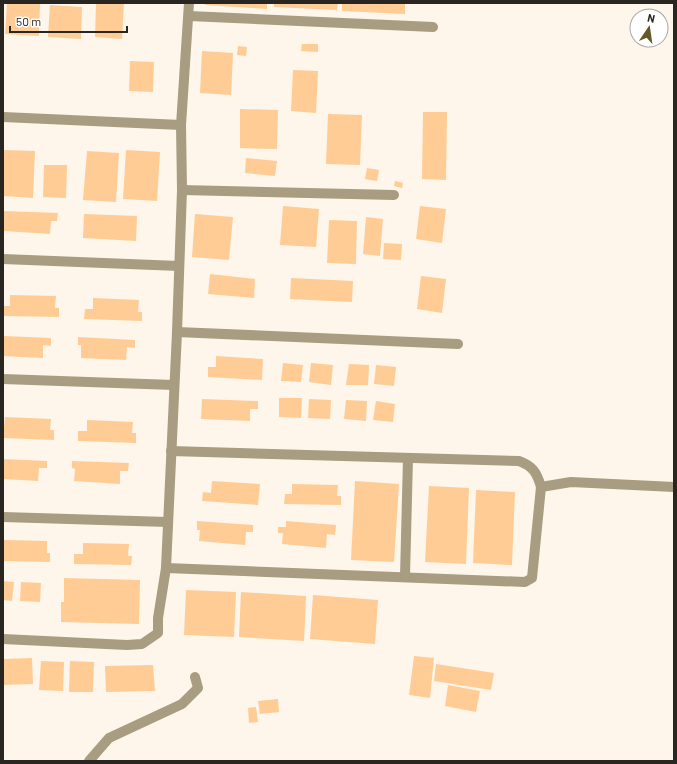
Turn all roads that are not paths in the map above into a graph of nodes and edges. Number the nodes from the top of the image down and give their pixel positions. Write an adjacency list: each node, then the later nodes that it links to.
1 (190, 3): 2 (street)
2 (189, 16): 3 (street); 5 (street)
3 (433, 27)
4 (3, 117): 5 (street)
5 (181, 126): 6 (street)
6 (182, 190): 7 (street); 9 (street)
7 (394, 195)
8 (3, 259): 9 (street)
9 (179, 266): 10 (street)
10 (177, 332): 11 (street); 13 (street)
11 (458, 344)
12 (3, 379): 13 (street)
13 (174, 385): 14 (street)
14 (171, 451): 15 (street); 19 (street)
15 (408, 458): 16 (street); 21 (street)
16 (541, 487): 17 (street); 21 (street)
17 (674, 487)
18 (3, 517): 19 (street)
19 (168, 522): 20 (street)
20 (166, 568): 21 (street); 22 (street)
21 (405, 577)
22 (3, 639)
23 (195, 677): 24 (street)
24 (89, 761)

